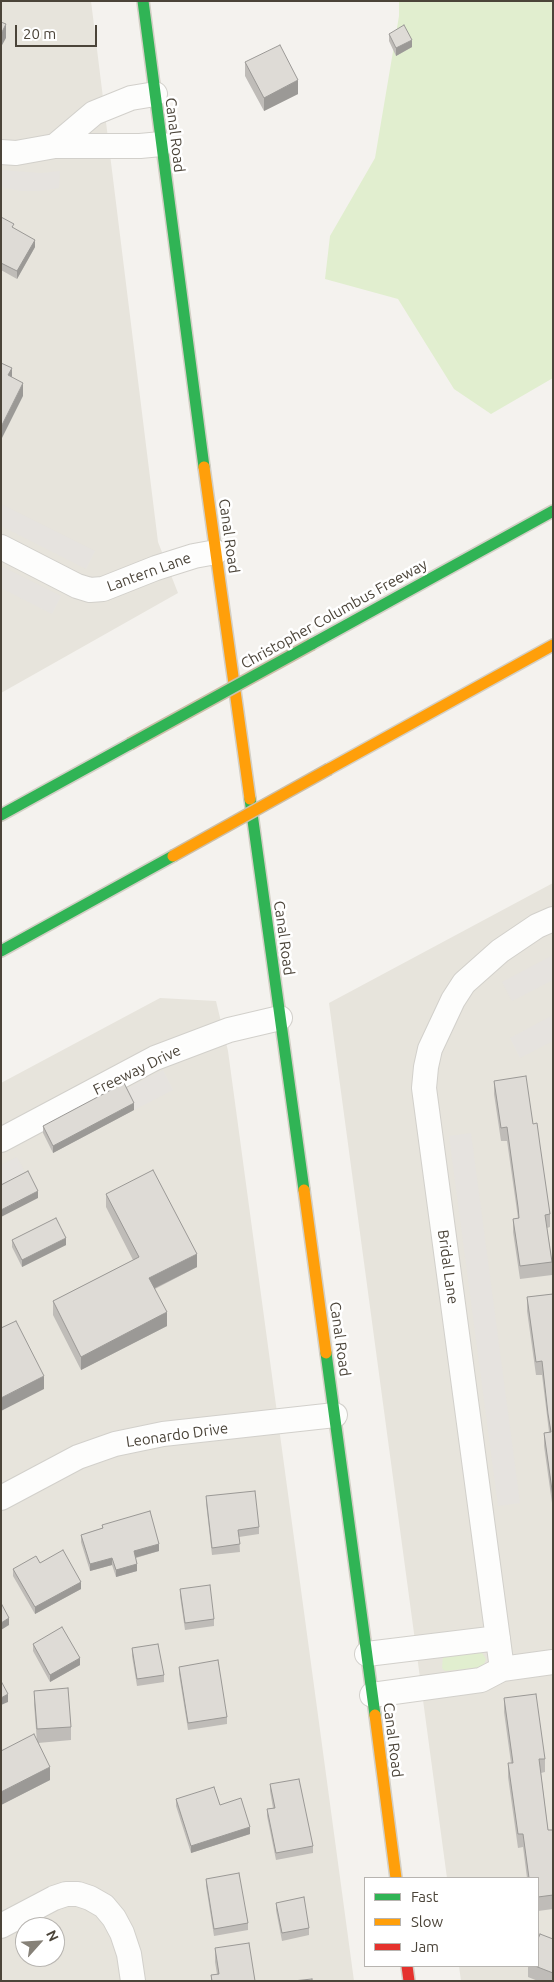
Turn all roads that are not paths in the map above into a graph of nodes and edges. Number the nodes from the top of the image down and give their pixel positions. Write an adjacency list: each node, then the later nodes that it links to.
1 (143, 1): 2 (main road, Canal Road)
2 (155, 94): 3 (main road, Canal Road); 4 (street)
3 (161, 144): 4 (street); 8 (main road, Canal Road)
4 (55, 146): 5 (street)
5 (1, 152)
6 (553, 511): 10 (main road, Christopher Columbus Freeway, bridge)
7 (1, 547): 8 (street, Lantern Lane)
8 (216, 552): 13 (main road, Canal Road)
9 (553, 645): 12 (main road, bridge)
10 (1, 815)
11 (553, 919): 17 (street, Bridal Lane)
12 (1, 951)
13 (280, 1018): 14 (street, Freeway Drive); 15 (main road, Canal Road)
14 (1, 1140)
15 (335, 1415): 16 (street, Leonardo Drive); 18 (main road, Canal Road)
16 (1, 1498)
17 (498, 1638): 18 (street); 20 (street, Bridal Lane)
18 (367, 1654): 21 (main road, Canal Road)
19 (553, 1662): 20 (street)
20 (502, 1669): 21 (street)
21 (372, 1695): 22 (main road, Canal Road)
22 (396, 1877)
23 (1, 1926): 25 (street)
24 (407, 1967): 26 (main road)
25 (133, 1981)
26 (409, 1981)

